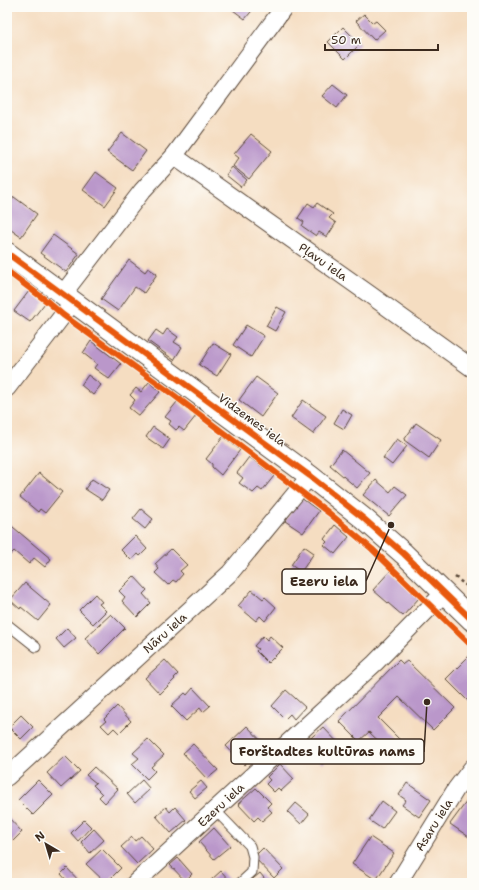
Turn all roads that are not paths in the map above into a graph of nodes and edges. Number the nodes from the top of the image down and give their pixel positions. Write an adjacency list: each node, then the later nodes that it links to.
1 (284, 7): 2 (street)
2 (174, 156): 4 (street); 5 (street, Pļavu iela)
3 (7, 253): 4 (street, Vidzemes iela)
4 (68, 298): 6 (street); 7 (street, Vidzemes iela)
5 (472, 368)
6 (7, 388)
7 (310, 476): 8 (street, Vidzemes iela); 13 (street, Nāru iela)
8 (444, 593): 9 (street, Vidzemes iela); 14 (street, Ezeru iela)
9 (467, 616)
10 (7, 624): 11 (lane)
11 (36, 647)
12 (472, 768): 17 (street, Asaru iela)
13 (7, 777)
14 (215, 810): 15 (street, Ezeru iela); 16 (lane)
15 (135, 883)
16 (240, 883)
17 (398, 883)

